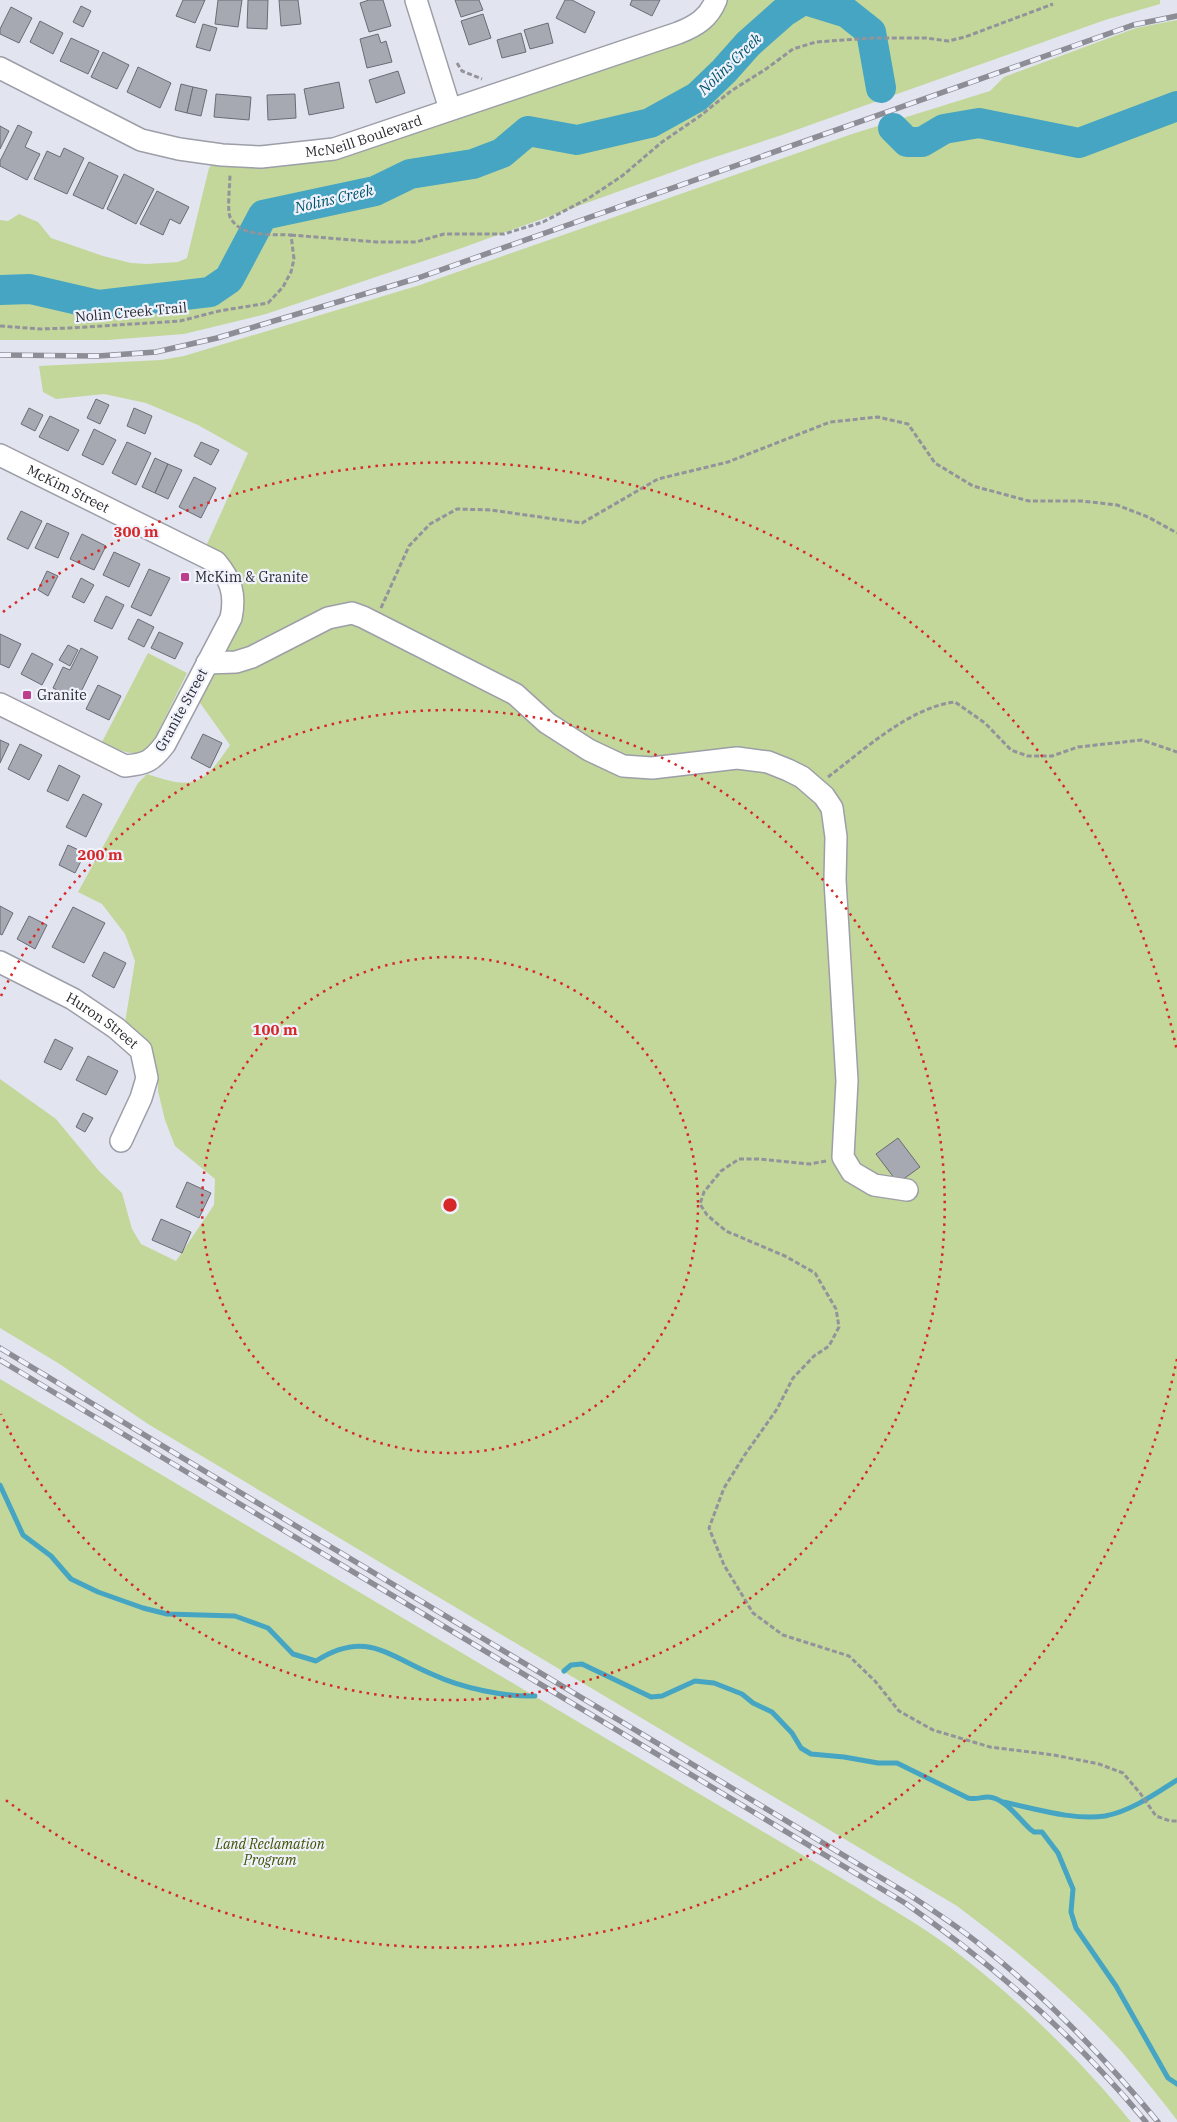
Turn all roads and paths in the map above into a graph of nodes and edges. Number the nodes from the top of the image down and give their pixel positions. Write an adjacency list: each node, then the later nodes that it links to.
1 (416, 0): 7 (street)
2 (716, 0): 7 (street, McNeill Boulevard)
3 (1053, 4): 9 (path)
4 (455, 56): 6 (path)
5 (0, 68): 8 (street, McNeill Boulevard)
6 (485, 81)
7 (450, 109): 8 (street, McNeill Boulevard)
8 (230, 156): 9 (path)
9 (291, 235): 10 (path, Nolin Creek Trail)
10 (0, 326)
11 (0, 455): 13 (street, McKim Street)
12 (1177, 533): 14 (path)
13 (216, 562): 15 (street, Granite Street)
14 (374, 624): 15 (street); 18 (street)
15 (208, 663): 16 (street, Granite Street)
16 (0, 704)
17 (1177, 752): 18 (path)
18 (814, 787): 21 (street)
19 (0, 962): 20 (street, Huron Street)
20 (120, 1141)
21 (843, 1157): 22 (street); 23 (path)
22 (907, 1190)
23 (1177, 1820)

